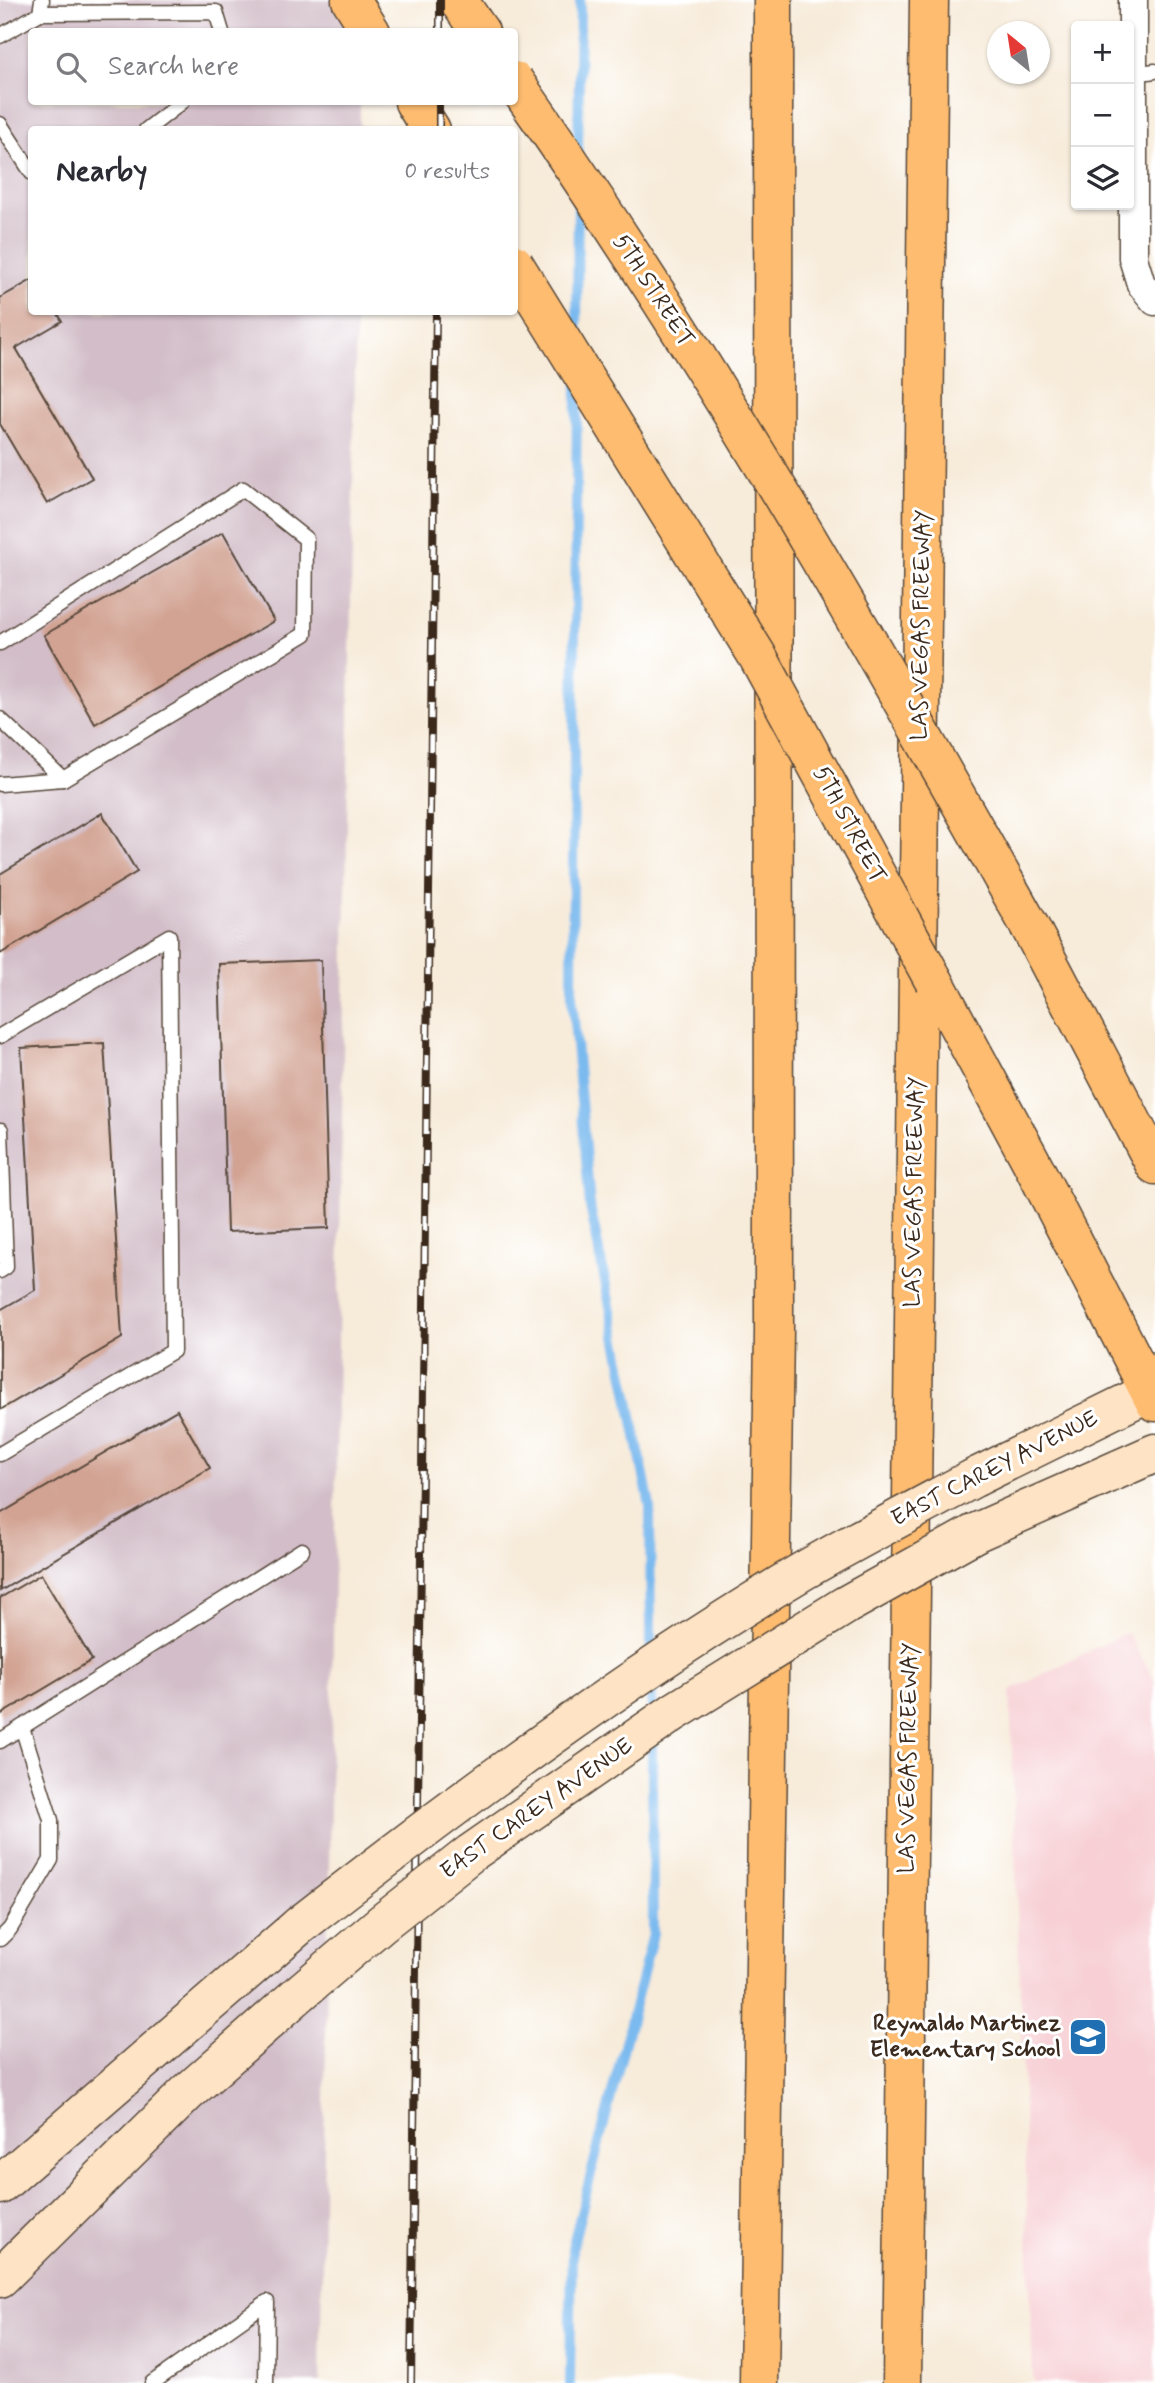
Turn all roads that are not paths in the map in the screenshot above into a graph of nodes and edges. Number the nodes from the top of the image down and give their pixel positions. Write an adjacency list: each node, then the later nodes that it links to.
1 (351, 0): 8 (main road)
2 (458, 0): 9 (main road)
3 (774, 0): 40 (main road)
4 (929, 0): 41 (main road, LAS VEGAS FREEWAY)
5 (1133, 0): 11 (street)
6 (41, 6): 7 (lane); 10 (lane)
7 (221, 28)
8 (368, 28)
9 (477, 28)
10 (0, 36)
11 (1144, 72): 20 (street)
12 (518, 87): 27 (main road, 5TH STREET, bridge)
13 (178, 105): 16 (lane)
14 (416, 105): 17 (main road)
15 (0, 124): 18 (lane)
16 (151, 126)
17 (429, 126)
18 (28, 167)
19 (518, 270): 29 (main road, 5TH STREET, bridge)
20 (1155, 301)
21 (0, 643): 23 (lane)
22 (0, 719): 23 (lane)
23 (63, 779): 24 (lane)
24 (0, 785)
25 (0, 1036): 31 (lane)
26 (0, 1129): 28 (lane)
27 (1155, 1165)
28 (0, 1271)
29 (1153, 1394): 36 (main road, EAST CAREY AVENUE, bridge)
30 (1155, 1453): 37 (main road, EAST CAREY AVENUE, bridge)
31 (0, 1454)
32 (302, 1550): 33 (lane)
33 (22, 1727): 34 (lane); 35 (lane)
34 (0, 1741)
35 (0, 1939)
36 (0, 2185)
37 (0, 2278)
38 (152, 2383): 39 (lane)
39 (266, 2383)
40 (759, 2383)
41 (902, 2383)

